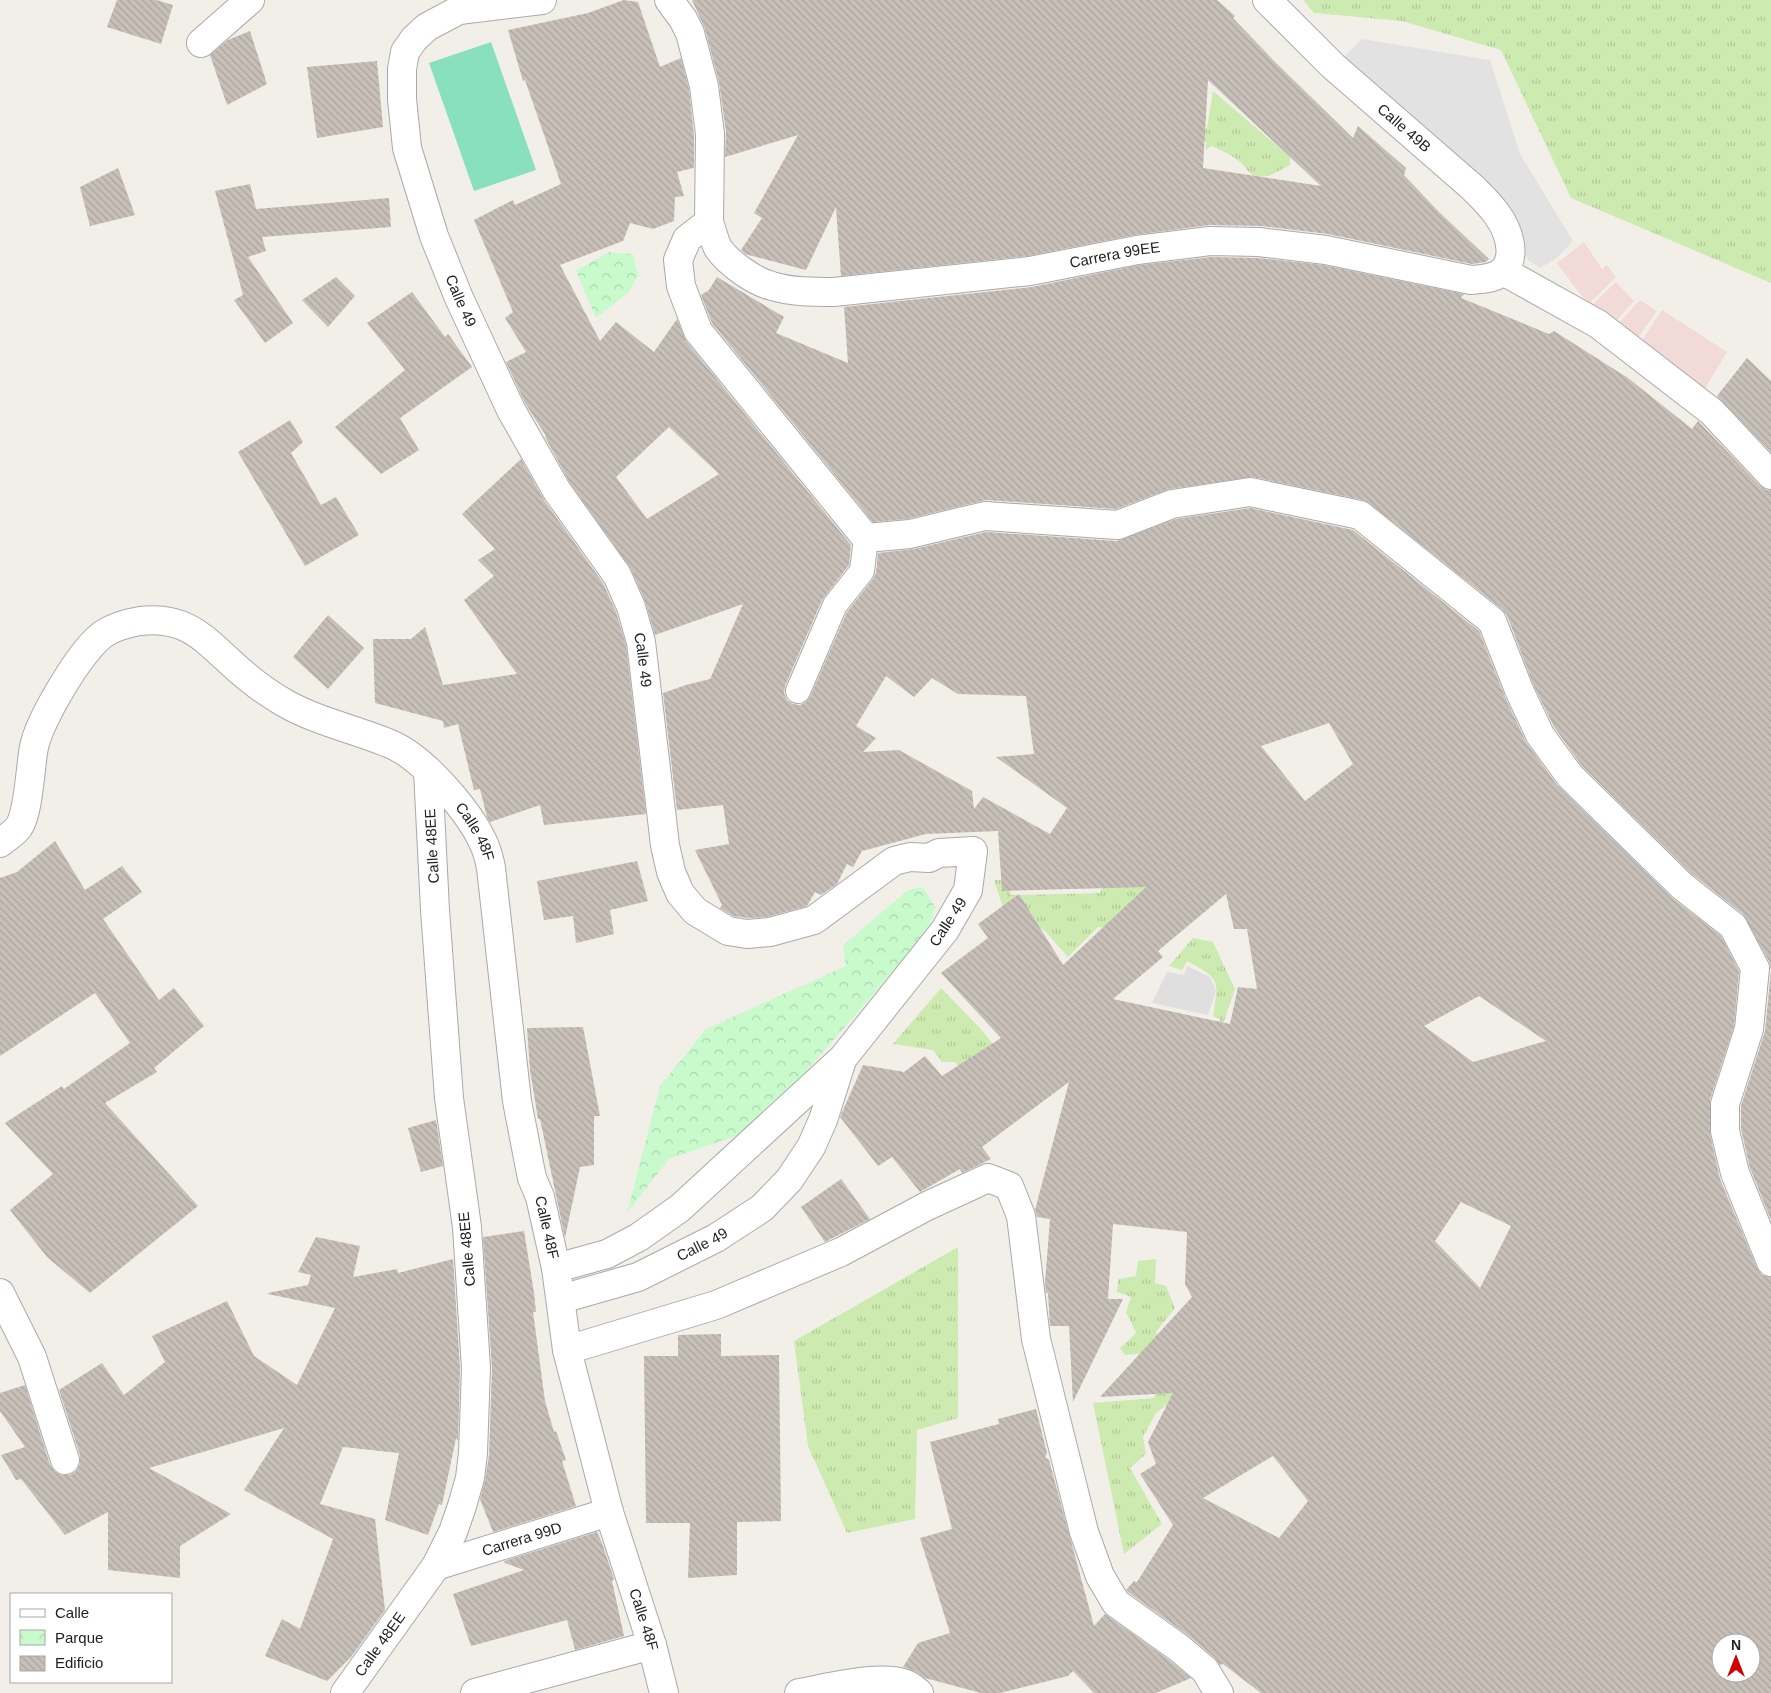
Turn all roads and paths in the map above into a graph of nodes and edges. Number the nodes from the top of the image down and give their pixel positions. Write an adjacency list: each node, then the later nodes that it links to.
1 (250, 0): 5 (street)
2 (542, 0): 13 (street, Calle 49)
3 (669, 0): 6 (street)
4 (1267, 0): 7 (street, Calle 49B)
5 (201, 43)
6 (709, 222): 7 (street, Carrera 99EE); 9 (street)
7 (1503, 271): 8 (street)
8 (1771, 475)
9 (866, 538): 10 (street); 14 (street)
10 (798, 691)
11 (428, 771): 12 (street, Calle 48F); 15 (street, Calle 48F); 21 (street, Calle 48EE)
12 (0, 842)
13 (843, 1058): 15 (street, Calle 49); 17 (street, Calle 49)
14 (1771, 1262)
15 (556, 1268): 17 (street, Calle 48F)
16 (0, 1293): 19 (street)
17 (561, 1299): 18 (street, Calle 48F)
18 (567, 1350): 20 (street, Calle 48F); 28 (street)
19 (66, 1460)
20 (609, 1512): 21 (street, Carrera 99D); 22 (street, Calle 48F)
21 (436, 1566): 23 (street, Calle 48EE)
22 (652, 1646): 24 (street); 25 (street, Calle 48F)
23 (345, 1693)
24 (475, 1693)
25 (664, 1693)
26 (799, 1693): 27 (street)
27 (919, 1693)
28 (1219, 1693)

